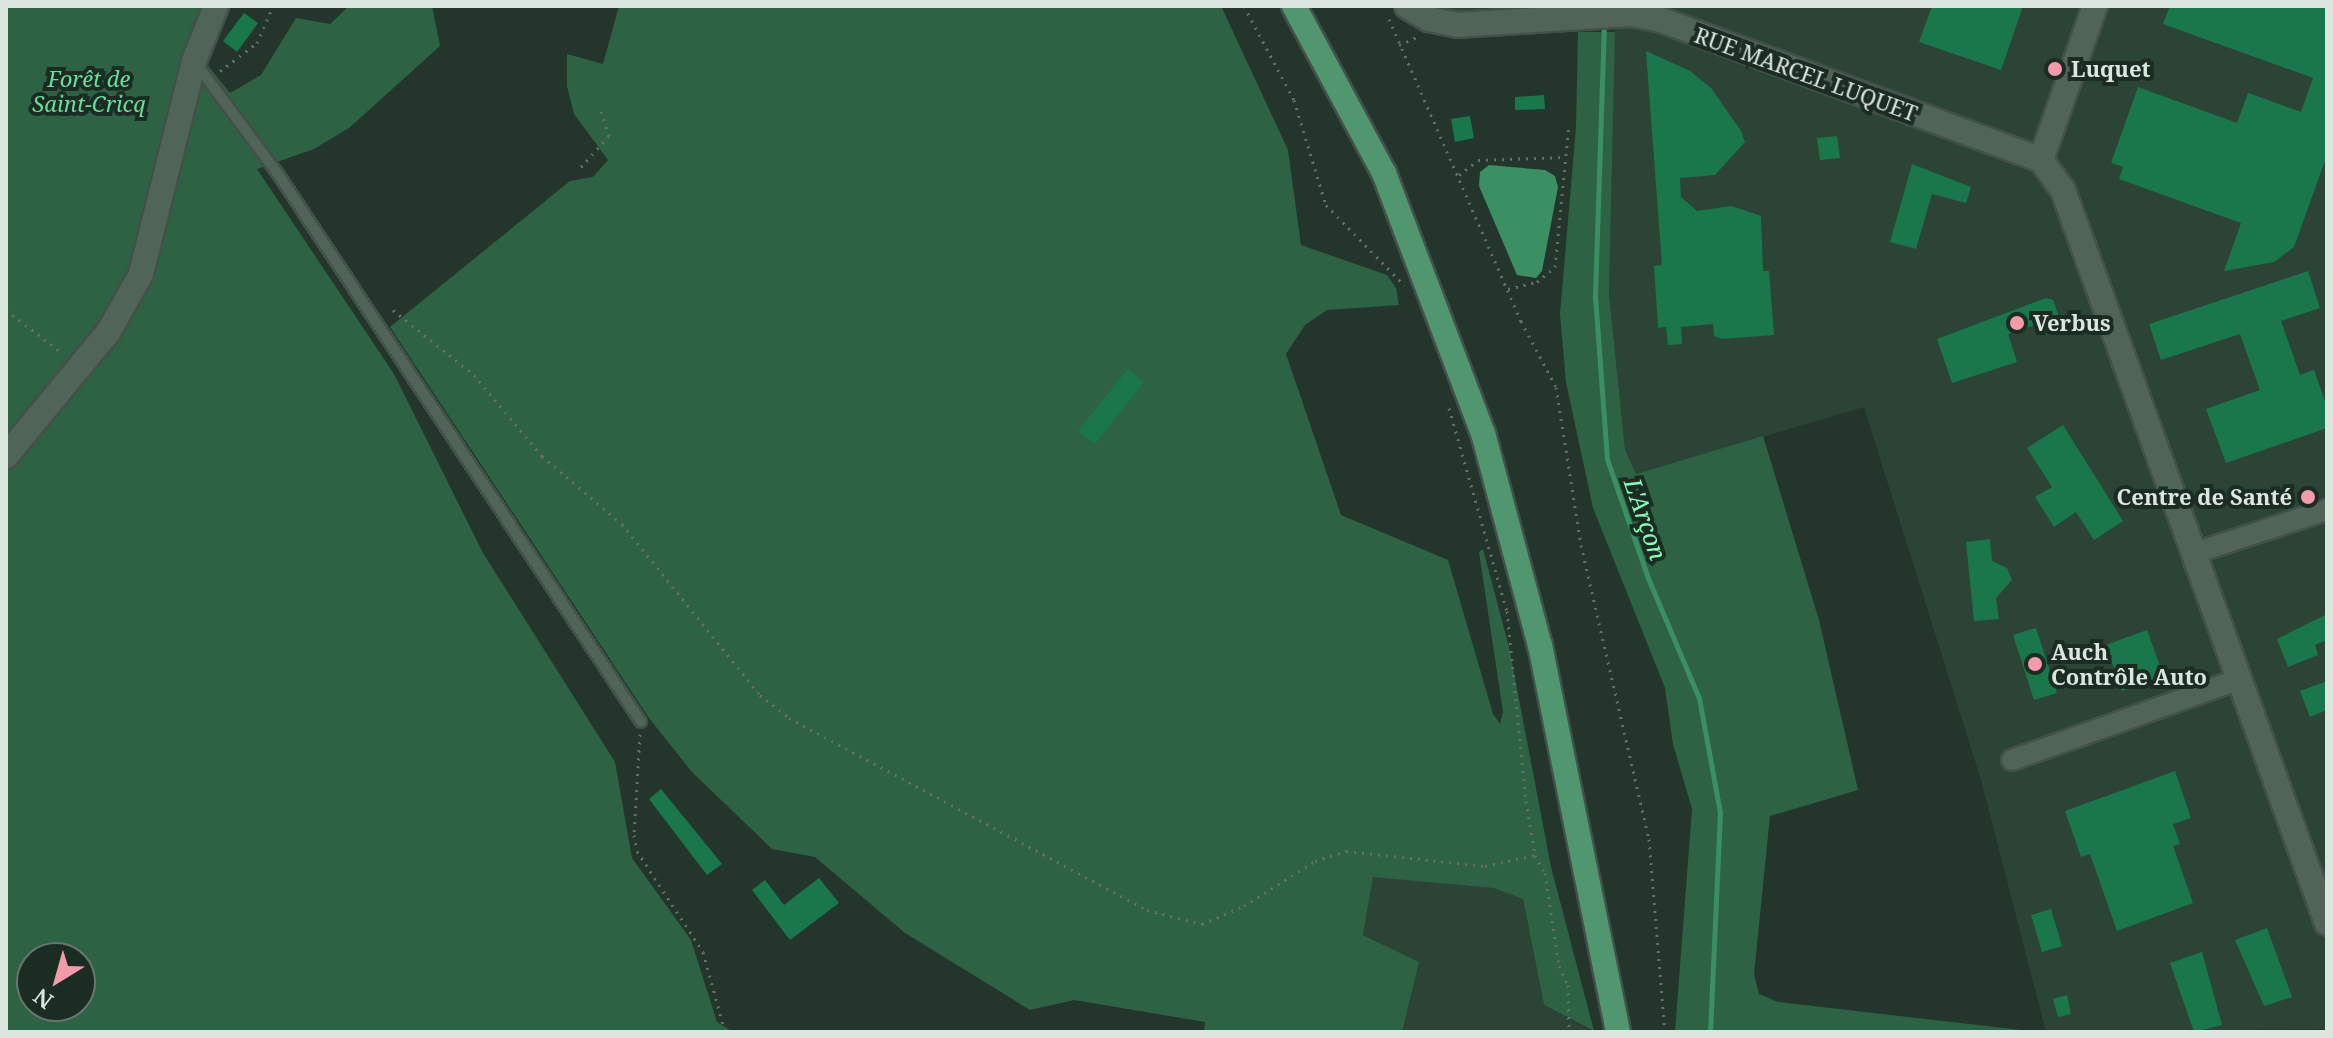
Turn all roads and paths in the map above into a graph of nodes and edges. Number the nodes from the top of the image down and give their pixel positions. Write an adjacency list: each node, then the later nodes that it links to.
1 (216, 6): 7 (street)
2 (273, 6): 7 (path)
3 (1244, 6): 15 (path)
4 (1294, 6): 30 (highway)
5 (2095, 6): 11 (street)
6 (1398, 11): 11 (street, RUE MARCEL LUQUET); 13 (path)
7 (201, 70): 18 (street); 24 (lane)
8 (600, 108): 12 (path)
9 (1569, 125): 10 (path)
10 (1565, 157): 13 (path); 14 (path)
11 (2041, 160): 22 (street)
12 (581, 167)
13 (1459, 175): 14 (path)
14 (1508, 289): 31 (path)
15 (1409, 293)
16 (6, 310): 18 (path)
17 (393, 310): 26 (path)
18 (81, 368): 20 (street)
19 (1447, 401): 26 (path)
20 (6, 456)
21 (2327, 510): 22 (street)
22 (2192, 554): 23 (street)
23 (2237, 680): 25 (street); 27 (street)
24 (641, 722): 28 (path)
25 (2012, 760)
26 (1535, 855): 29 (path)
27 (2327, 923)
28 (725, 1032)
29 (1569, 1032)
30 (1618, 1032)
31 (1665, 1032)

